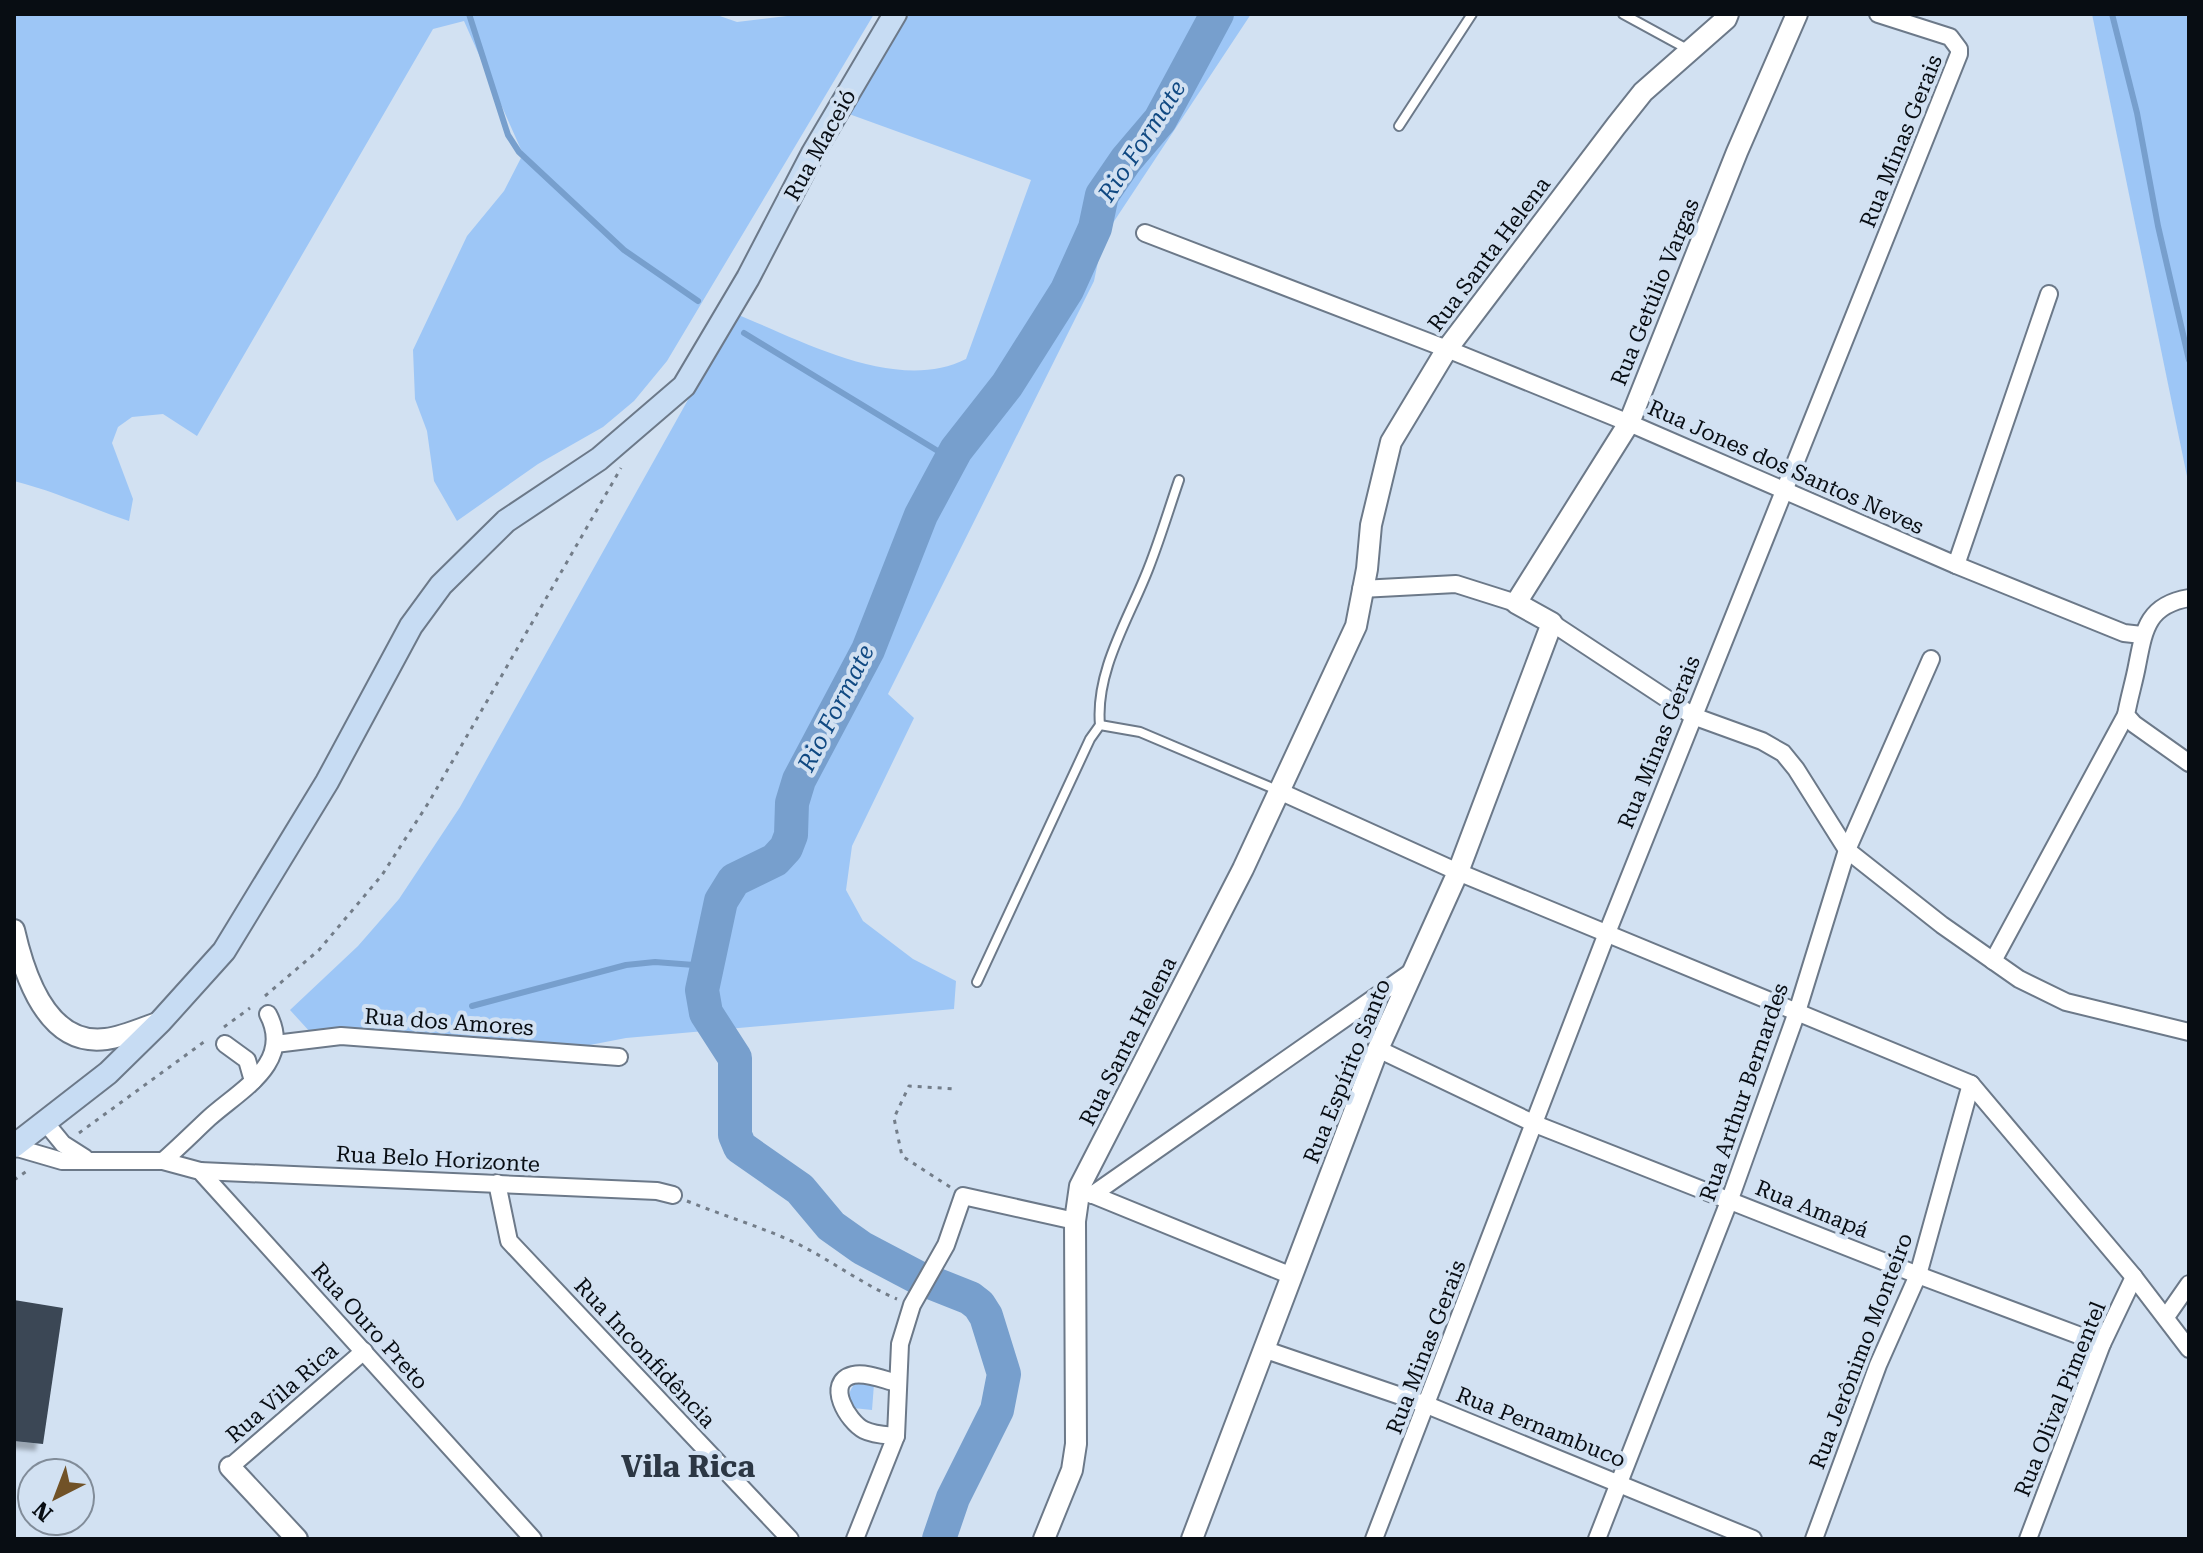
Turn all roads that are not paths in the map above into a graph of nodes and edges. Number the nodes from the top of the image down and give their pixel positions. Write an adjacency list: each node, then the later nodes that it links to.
1 (895, 14): 36 (main road, Rua Maceió)
2 (1472, 14): 8 (lane)
3 (1623, 14): 7 (lane)
4 (1728, 14): 7 (street, Rua Santa Helena)
5 (1797, 14): 12 (street, Rua Getúlio Vargas)
6 (1878, 14): 14 (street, Rua Minas Gerais)
7 (1690, 51): 11 (street, Rua Santa Helena)
8 (1399, 126)
9 (1145, 233): 11 (street, Rua Jones dos Santos Neves)
10 (2049, 294): 15 (street)
11 (1447, 349): 12 (street, Rua Jones dos Santos Neves); 16 (street, Rua Santa Helena)
12 (1629, 423): 14 (street, Rua Jones dos Santos Neves); 18 (street, Rua Getúlio Vargas)
13 (1179, 480): 24 (lane)
14 (1783, 490): 15 (street, Rua Jones dos Santos Neves); 23 (street, Rua Minas Gerais)
15 (1956, 565): 20 (street, Rua Jones dos Santos Neves)
16 (1361, 589): 18 (street); 26 (street, Rua Santa Helena)
17 (2189, 598): 20 (street)
18 (1516, 603): 19 (street)
19 (1552, 623): 23 (street); 28 (street, Rua Espírito Santo)
20 (2142, 635): 22 (street)
21 (1931, 659): 27 (street, Rua Arthur Bernardes)
22 (2126, 715): 25 (street); 31 (street)
23 (1693, 716): 27 (street); 30 (street, Rua Minas Gerais)
24 (1100, 725): 26 (lane); 33 (lane)
25 (2189, 763)
26 (1279, 791): 28 (street); 51 (street, Rua Santa Helena)
27 (1847, 850): 31 (street); 34 (street, Rua Arthur Bernardes)
28 (1458, 872): 30 (street); 32 (street, Rua Espírito Santo)
29 (14, 930): 36 (street)
30 (1607, 933): 34 (street); 45 (street, Rua Minas Gerais)
31 (1993, 961): 37 (street)
32 (1414, 970): 40 (street, Rua Espírito Santo); 51 (street)
33 (977, 982)
34 (1797, 1012): 43 (street); 53 (street, Rua Arthur Bernardes)
35 (268, 1014): 39 (street)
36 (160, 1022): 44 (main road, Rua Maceió)
37 (2189, 1032)
38 (219, 1037): 42 (street)
39 (275, 1044): 41 (street, Rua dos Amores); 42 (street)
40 (1378, 1049): 45 (street, Rua Amapá); 56 (street, Rua Espírito Santo)
41 (619, 1057)
42 (253, 1081): 48 (street)
43 (1971, 1084): 55 (street, Rua Jerônimo Monteiro); 57 (street)
44 (45, 1122): 46 (main road, Rua Maceió); 47 (street)
45 (1535, 1124): 53 (street, Rua Amapá); 65 (street, Rua Minas Gerais)
46 (14, 1146): 47 (street)
47 (91, 1160): 48 (street)
48 (163, 1161): 49 (street)
49 (200, 1171): 50 (street, Rua Belo Horizonte); 63 (street, Rua Ouro Preto)
50 (497, 1183): 52 (street, Rua Belo Horizonte); 71 (street, Rua Inconfidência)
51 (1086, 1192): 54 (street, Rua Santa Helena); 56 (street)
52 (673, 1195)
53 (1730, 1199): 55 (street, Rua Amapá); 68 (street, Rua Arthur Bernardes)
54 (1075, 1221): 64 (street); 73 (street, Rua Santa Helena)
55 (1918, 1275): 60 (street, Rua Amapá); 78 (street, Rua Jerônimo Monteiro)
56 (1292, 1276): 61 (street, Rua Espírito Santo)
57 (2134, 1277): 59 (street); 60 (street, Rua Olival Pimentel)
58 (2189, 1284): 59 (street)
59 (2166, 1317): 62 (street)
60 (2102, 1344): 79 (street, Rua Olival Pimentel)
61 (1263, 1349): 65 (street, Rua Pernambuco); 74 (street, Rua Espírito Santo)
62 (2189, 1349)
63 (364, 1351): 67 (street, Rua Vila Rica); 70 (street, Rua Ouro Preto)
64 (897, 1383): 66 (street); 66 (street)
65 (1427, 1405): 68 (street, Rua Pernambuco); 75 (street, Rua Minas Gerais)
66 (896, 1436): 72 (street)
67 (230, 1467): 69 (street)
68 (1620, 1483): 76 (street, Rua Arthur Bernardes); 77 (street, Rua Pernambuco)
69 (297, 1539)
70 (533, 1539)
71 (790, 1539)
72 (855, 1539)
73 (1044, 1539)
74 (1192, 1539)
75 (1374, 1539)
76 (1597, 1539)
77 (1753, 1539)
78 (1814, 1539)
79 (2028, 1539)

